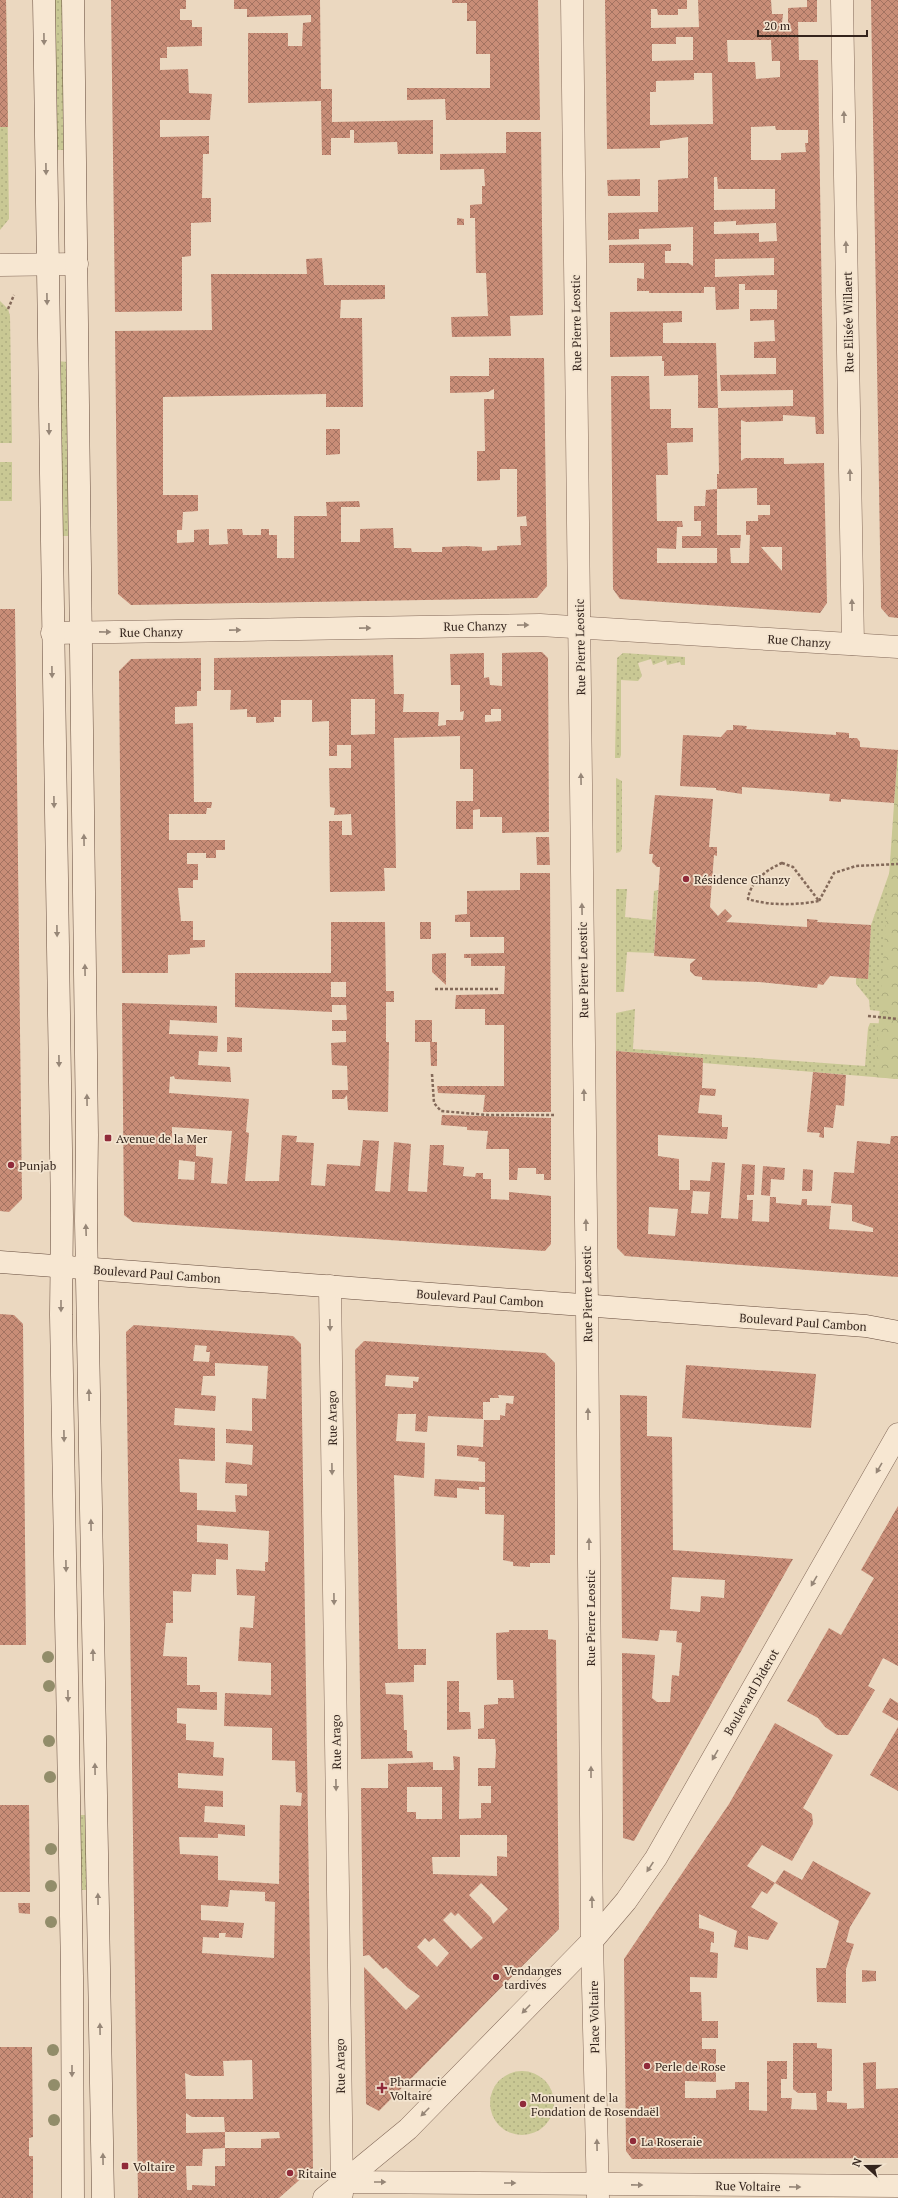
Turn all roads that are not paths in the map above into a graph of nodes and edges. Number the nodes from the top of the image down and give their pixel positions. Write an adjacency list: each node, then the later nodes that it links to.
1 (44, 0): 7 (street, one-way to 7)
2 (73, 0): 5 (street)
3 (572, 0): 8 (street, Rue Pierre Leostic)
4 (842, 0): 11 (street, Rue Elisée Willaert, one-way to 4)
5 (76, 264): 7 (street); 10 (street)
6 (0, 265): 7 (street)
7 (47, 265): 9 (street, one-way to 9)
8 (579, 626): 10 (street, Rue Chanzy, one-way to 8); 11 (street, Rue Chanzy); 17 (street, Rue Pierre Leostic, one-way to 8)
9 (52, 632): 10 (street, Rue Chanzy); 14 (street, one-way to 14)
10 (81, 632): 15 (street, one-way to 10)
11 (853, 644): 12 (street, Rue Chanzy)
12 (898, 647)
13 (0, 1262): 14 (street)
14 (61, 1267): 15 (street, Boulevard Paul Cambon); 25 (street, one-way to 25)
15 (87, 1269): 16 (street, Boulevard Paul Cambon); 26 (street, one-way to 15)
16 (330, 1286): 17 (street, Boulevard Paul Cambon); 22 (street, Rue Arago, one-way to 22)
17 (587, 1306): 18 (street, Boulevard Paul Cambon); 20 (street, Rue Pierre Leostic, one-way to 17)
18 (898, 1332)
19 (898, 1434): 20 (street, Boulevard Diderot, one-way to 20)
20 (592, 1941): 22 (street, one-way to 22); 23 (street, Place Voltaire, one-way to 20)
21 (898, 2186): 24 (street, Rue Voltaire)
22 (342, 2190): 23 (street, one-way to 23); 27 (street)
23 (598, 2191): 24 (street, Rue Voltaire, one-way to 24)
24 (820, 2192)
25 (73, 2198)
26 (103, 2198)
27 (324, 2198)

